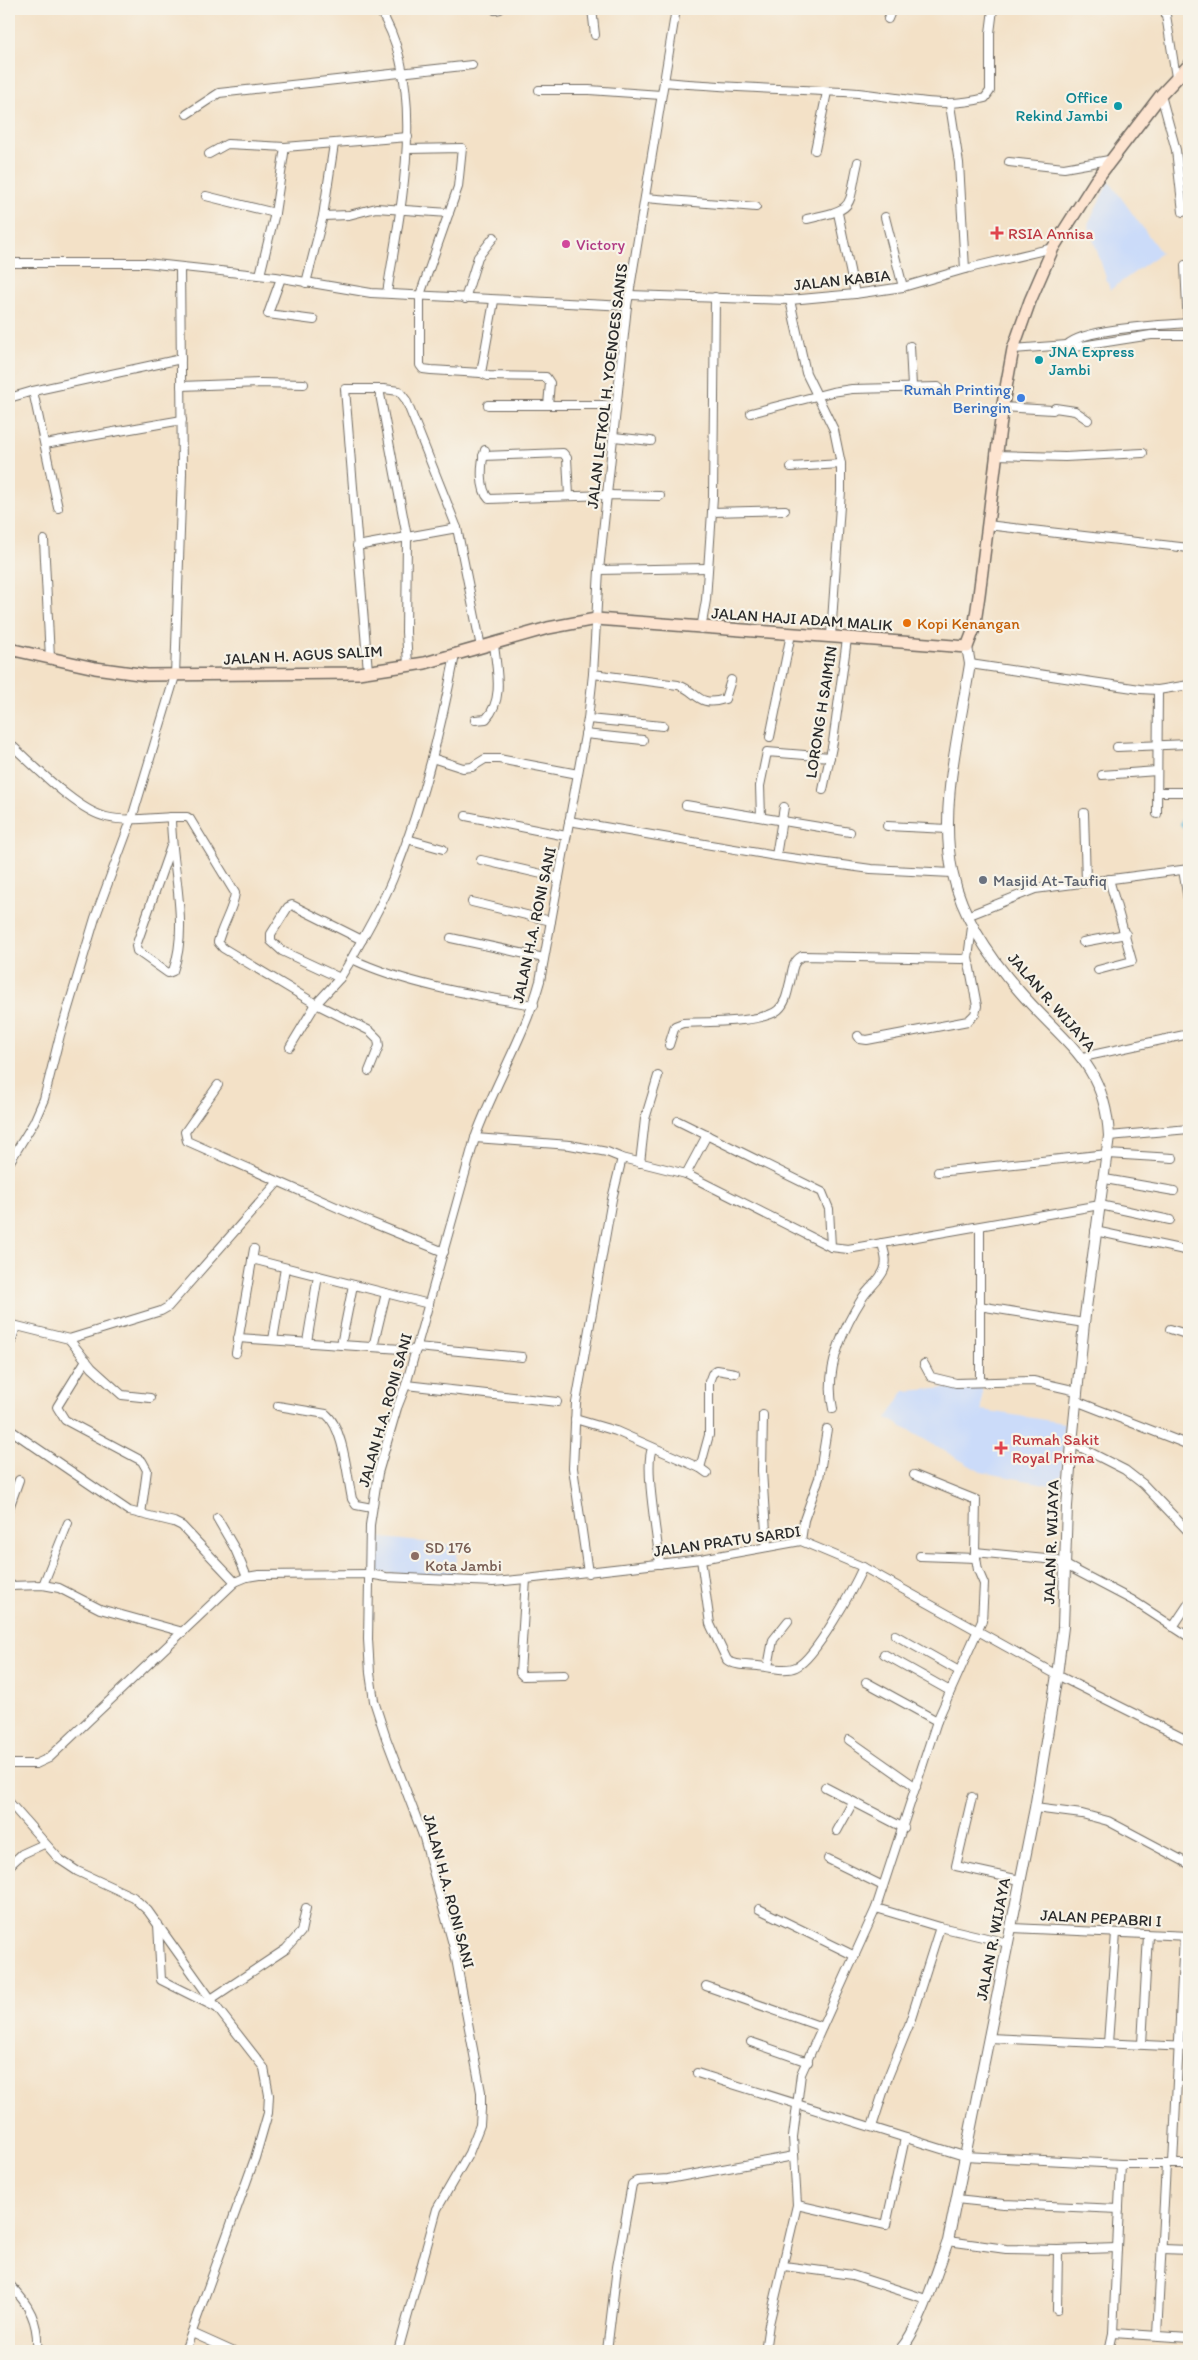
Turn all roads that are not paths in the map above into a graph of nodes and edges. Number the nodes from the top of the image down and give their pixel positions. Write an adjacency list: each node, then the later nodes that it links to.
1 (592, 9): 8 (street)
2 (676, 9): 13 (street, JALAN LETKOL H. YOENOES SANIS)
3 (892, 9): 7 (street)
4 (993, 9): 18 (street)
5 (1165, 9): 12 (street)
6 (383, 11): 11 (street)
7 (888, 19)
8 (595, 35)
9 (472, 65): 11 (street)
10 (1189, 65): 12 (main road)
11 (402, 74): 19 (street); 20 (street)
12 (1176, 77): 17 (main road)
13 (664, 82): 15 (street); 16 (street, JALAN LETKOL H. YOENOES SANIS)
14 (538, 90): 16 (street)
15 (827, 92): 18 (street); 24 (street)
16 (661, 95): 30 (street, JALAN LETKOL H. YOENOES SANIS)
17 (1161, 95): 26 (main road); 34 (street)
18 (950, 105): 45 (street)
19 (188, 114)
20 (408, 137): 21 (street); 23 (street)
21 (334, 144): 22 (street); 37 (street)
22 (285, 147): 25 (street); 35 (street)
23 (407, 149): 32 (street); 36 (street)
24 (815, 150)
25 (209, 154)
26 (1109, 160): 28 (street); 41 (main road)
27 (858, 162): 33 (street)
28 (1009, 162)
29 (206, 196): 35 (street)
30 (645, 198): 31 (street); 53 (street, JALAN LETKOL H. YOENOES SANIS)
31 (756, 207)
32 (401, 211): 36 (street); 37 (street); 50 (street)
33 (838, 212): 39 (street); 51 (street)
34 (1183, 212)
35 (275, 213): 46 (street)
36 (449, 213): 52 (street)
37 (323, 216): 48 (street)
38 (885, 217): 49 (street)
39 (807, 219)
40 (494, 237): 55 (street)
41 (1052, 248): 45 (street, JALAN KABIA); 64 (main road)
42 (9, 263): 44 (street)
43 (1185, 265): 60 (street)
44 (180, 268): 46 (street); 65 (street)
45 (965, 269): 49 (street, JALAN KABIA)
46 (260, 275): 47 (street)
47 (281, 278): 48 (street); 59 (street)
48 (306, 283): 50 (street)
49 (903, 287): 51 (street, JALAN KABIA)
50 (386, 293): 52 (street)
51 (855, 294): 56 (street, JALAN KABIA)
52 (420, 295): 55 (street); 66 (street)
53 (629, 295): 54 (street, JALAN KABIA); 58 (street, JALAN LETKOL H. YOENOES SANIS)
54 (715, 297): 56 (street, JALAN KABIA); 94 (street)
55 (465, 299): 57 (street)
56 (790, 300): 73 (street)
57 (494, 301): 58 (street); 66 (street)
58 (627, 306): 77 (street, JALAN LETKOL H. YOENOES SANIS)
59 (314, 320)
60 (1189, 323): 61 (street); 62 (street)
61 (1150, 330): 62 (street); 64 (street)
62 (1189, 335)
63 (910, 346): 69 (street)
64 (1013, 348): 78 (main road)
65 (181, 359): 68 (street); 72 (street)
66 (481, 373): 76 (street)
67 (304, 384): 68 (street)
68 (181, 386): 80 (street)
69 (912, 387): 70 (street); 73 (street)
70 (938, 387)
71 (379, 389): 96 (street); 97 (street); 99 (street)
72 (33, 391): 74 (street); 84 (street)
73 (817, 396): 79 (street); 87 (street)
74 (9, 398)
75 (488, 405): 76 (street)
76 (548, 405): 77 (street)
77 (615, 405): 82 (street, JALAN LETKOL H. YOENOES SANIS)
78 (1002, 407): 81 (street); 86 (main road)
79 (751, 413)
80 (182, 420): 84 (street); 118 (street)
81 (1088, 420)
82 (614, 437): 83 (street); 89 (street, JALAN LETKOL H. YOENOES SANIS)
83 (650, 441)
84 (45, 444): 92 (street)
85 (1143, 453): 86 (street)
86 (995, 456): 95 (main road)
87 (841, 464): 88 (street); 106 (street)
88 (791, 467)
89 (608, 494): 90 (street); 91 (street); 102 (street, JALAN LETKOL H. YOENOES SANIS)
90 (569, 496): 90 (street)
91 (660, 496)
92 (58, 508)
93 (786, 510): 94 (street)
94 (712, 512): 101 (street)
95 (988, 525): 100 (street); 110 (main road)
96 (457, 528): 97 (street); 109 (street)
97 (407, 538): 99 (street); 115 (street)
98 (44, 540): 113 (street)
99 (356, 546): 116 (street)
100 (1189, 548)
101 (708, 568): 102 (street); 104 (street)
102 (600, 570): 103 (street, JALAN LETKOL H. YOENOES SANIS)
103 (596, 619): 104 (main road, JALAN HAJI ADAM MALIK); 108 (main road, JALAN H. AGUS SALIM); 117 (street, JALAN H.A. RONI SANI)
104 (701, 629): 105 (main road, JALAN HAJI ADAM MALIK)
105 (791, 634): 106 (main road, JALAN HAJI ADAM MALIK); 126 (street)
106 (831, 636): 107 (main road, JALAN HAJI ADAM MALIK)
107 (846, 638): 110 (main road, JALAN HAJI ADAM MALIK); 133 (street, LORONG H SAIMIN)
108 (494, 644): 109 (main road, JALAN H. AGUS SALIM); 123 (street)
109 (481, 647): 112 (main road, JALAN H. AGUS SALIM)
110 (967, 647): 114 (street, JALAN R. WIJAYA)
111 (9, 649): 113 (main road, JALAN H. AGUS SALIM)
112 (454, 655): 115 (main road, JALAN H. AGUS SALIM); 132 (street)
113 (50, 658): 118 (main road, JALAN H. AGUS SALIM)
114 (970, 664): 121 (street); 151 (street, JALAN R. WIJAYA)
115 (408, 665): 116 (main road, JALAN H. AGUS SALIM)
116 (368, 671): 118 (main road, JALAN H. AGUS SALIM)
117 (593, 674): 119 (street); 122 (street, JALAN H.A. RONI SANI)
118 (175, 676): 147 (street)
119 (731, 680)
120 (1189, 685): 121 (street)
121 (1158, 690): 130 (street)
122 (588, 719): 124 (street); 125 (street, JALAN H.A. RONI SANI)
123 (475, 720)
124 (663, 726)
125 (585, 734): 127 (street); 135 (street, JALAN H.A. RONI SANI)
126 (770, 737)
127 (643, 740)
128 (9, 743): 147 (street)
129 (1189, 744): 130 (street)
130 (1157, 745): 131 (street); 134 (street)
131 (1117, 747)
132 (432, 758): 135 (street); 154 (street)
133 (830, 758): 137 (street, LORONG H SAIMIN); 146 (street)
134 (1157, 771): 136 (street); 138 (street)
135 (578, 774): 149 (street, JALAN H.A. RONI SANI)
136 (1102, 775)
137 (823, 790)
138 (1157, 792): 139 (street); 143 (street)
139 (1189, 792)
140 (686, 805): 146 (street)
141 (784, 807): 148 (street)
142 (1084, 813): 163 (street)
143 (1157, 814)
144 (466, 816): 153 (street)
145 (171, 817): 147 (street); 155 (street); 178 (street)
146 (761, 817): 148 (street)
147 (132, 818): 196 (street)
148 (780, 820): 152 (street); 157 (street)
149 (569, 821): 153 (street, JALAN H.A. RONI SANI); 157 (street)
150 (886, 826): 151 (street)
151 (948, 830): 160 (street, JALAN R. WIJAYA)
152 (850, 832)
153 (566, 836): 161 (street, JALAN H.A. RONI SANI)
154 (407, 839): 156 (street); 171 (street)
155 (171, 846): 155 (street)
156 (443, 849)
157 (776, 856): 160 (street)
158 (481, 860): 161 (street)
159 (1186, 869): 162 (street); 165 (street)
160 (952, 873): 166 (street, JALAN R. WIJAYA)
161 (559, 878): 167 (street, JALAN H.A. RONI SANI)
162 (1109, 878): 163 (street); 169 (street)
163 (1086, 882): 166 (street)
164 (472, 902): 167 (street)
165 (1189, 905)
166 (968, 916): 168 (street, JALAN R. WIJAYA)
167 (551, 921): 173 (street, JALAN H.A. RONI SANI)
168 (972, 927): 174 (street); 184 (street, JALAN R. WIJAYA)
169 (1126, 934): 172 (street); 176 (street)
170 (451, 938): 173 (street)
171 (362, 940): 175 (street); 177 (street)
172 (1083, 942)
173 (544, 958): 179 (street, JALAN H.A. RONI SANI)
174 (968, 958): 181 (street); 182 (street)
175 (352, 959): 177 (street); 179 (street)
176 (1098, 970)
177 (340, 978): 178 (street)
178 (316, 1004): 183 (street); 185 (street)
179 (534, 1005): 192 (street, JALAN H.A. RONI SANI)
180 (1189, 1034): 184 (street)
181 (858, 1036)
182 (669, 1045)
183 (290, 1047)
184 (1083, 1057): 191 (street, JALAN R. WIJAYA)
185 (369, 1071)
186 (658, 1076): 197 (street)
187 (218, 1085): 201 (street)
188 (678, 1121): 190 (street)
189 (1189, 1129): 191 (street)
190 (707, 1135): 199 (street); 208 (street)
191 (1110, 1136): 193 (street, JALAN R. WIJAYA)
192 (474, 1138): 194 (street); 211 (street, JALAN H.A. RONI SANI)
193 (1108, 1154): 195 (street); 198 (street); 200 (street, JALAN R. WIJAYA)
194 (622, 1158): 197 (street); 244 (street)
195 (1174, 1158)
196 (9, 1163)
197 (640, 1163): 199 (street)
198 (938, 1172)
199 (686, 1174): 208 (street)
200 (1105, 1179): 202 (street); 203 (street, JALAN R. WIJAYA)
201 (278, 1182): 211 (street); 224 (street)
202 (1174, 1191)
203 (1100, 1205): 204 (street); 205 (street); 206 (street, JALAN R. WIJAYA)
204 (1170, 1220)
205 (980, 1228): 207 (street); 218 (street)
206 (1095, 1231): 210 (street); 219 (street, JALAN R. WIJAYA)
207 (882, 1243): 208 (street); 242 (street)
208 (831, 1246)
209 (254, 1249): 212 (street)
210 (1189, 1251)
211 (444, 1252): 217 (street, JALAN H.A. RONI SANI)
212 (252, 1259): 213 (street); 223 (street)
213 (285, 1268): 214 (street); 225 (street)
214 (318, 1276): 215 (street); 226 (street)
215 (353, 1285): 216 (street); 227 (street)
216 (386, 1293): 217 (street); 228 (street)
217 (429, 1304): 229 (street, JALAN H.A. RONI SANI)
218 (979, 1306): 219 (street); 236 (street)
219 (1084, 1323): 238 (street, JALAN R. WIJAYA)
220 (12, 1325): 224 (street); 230 (street)
221 (1170, 1329): 222 (street)
222 (1189, 1335)
223 (238, 1338): 225 (street); 231 (street)
224 (69, 1339): 233 (street)
225 (273, 1340): 226 (street)
226 (307, 1342): 227 (street)
227 (341, 1345): 228 (street)
228 (373, 1347): 229 (street)
229 (417, 1348): 232 (street); 237 (street, JALAN H.A. RONI SANI)
230 (9, 1349)
231 (236, 1353)
232 (522, 1357)
233 (86, 1360): 239 (street); 256 (street)
234 (924, 1364): 236 (street)
235 (735, 1373): 250 (street)
236 (980, 1381): 238 (street)
237 (406, 1385): 240 (street); 255 (street, JALAN H.A. RONI SANI)
238 (1077, 1396): 247 (street, JALAN R. WIJAYA); 248 (street)
239 (150, 1398)
240 (557, 1402)
241 (278, 1406): 255 (street)
242 (833, 1409)
243 (763, 1415): 261 (street)
244 (575, 1419): 249 (street); 268 (street)
245 (9, 1429): 256 (street)
246 (827, 1429): 260 (street)
247 (1072, 1443): 259 (street); 266 (street, JALAN R. WIJAYA)
248 (1189, 1445)
249 (652, 1449): 250 (street); 265 (street)
250 (700, 1468): 251 (street)
251 (708, 1473)
252 (914, 1475): 262 (street)
253 (19, 1480): 254 (street)
254 (9, 1508)
255 (372, 1508): 269 (street, JALAN H.A. RONI SANI)
256 (141, 1514): 272 (street)
257 (217, 1518): 270 (street)
258 (68, 1523): 273 (street)
259 (1187, 1530)
260 (801, 1541): 261 (street, JALAN PRATU SARDI); 267 (street, JALAN PRATU SARDI)
261 (767, 1547): 264 (street, JALAN PRATU SARDI)
262 (976, 1555): 263 (street); 266 (street); 278 (street)
263 (920, 1556)
264 (701, 1559): 265 (street, JALAN PRATU SARDI); 283 (street)
265 (660, 1564): 268 (street, JALAN PRATU SARDI)
266 (1065, 1564): 277 (street); 286 (street, JALAN R. WIJAYA)
267 (863, 1567): 278 (street, JALAN PRATU SARDI); 283 (street)
268 (588, 1573): 271 (street, JALAN PRATU SARDI)
269 (369, 1574): 270 (street, JALAN PRATU SARDI); 271 (street, JALAN PRATU SARDI); 357 (street, JALAN H.A. RONI SANI)
270 (247, 1577): 272 (street)
271 (526, 1579): 285 (street)
272 (235, 1582): 279 (street)
273 (42, 1585): 274 (street); 279 (street)
274 (9, 1586)
275 (1189, 1603): 277 (street)
276 (788, 1621): 283 (street)
277 (1174, 1627): 281 (street)
278 (979, 1630): 284 (street); 286 (street, JALAN PRATU SARDI)
279 (183, 1632): 292 (street)
280 (895, 1635): 284 (street)
281 (1189, 1637)
282 (884, 1654): 288 (street)
283 (768, 1667)
284 (959, 1671): 288 (street)
285 (564, 1675)
286 (1057, 1675): 291 (street, JALAN PRATU SARDI); 298 (street, JALAN R. WIJAYA)
287 (866, 1682): 289 (street)
288 (950, 1691): 289 (street)
289 (937, 1722): 294 (street)
290 (849, 1740): 294 (street)
291 (1189, 1741)
292 (9, 1764)
293 (825, 1787): 297 (street)
294 (916, 1787): 299 (street)
295 (972, 1797): 305 (street)
296 (9, 1802): 301 (street)
297 (853, 1802): 299 (street); 300 (street)
298 (1035, 1808): 303 (street); 305 (street, JALAN R. WIJAYA)
299 (904, 1828): 306 (street)
300 (837, 1831)
301 (44, 1844): 304 (street); 310 (street)
302 (828, 1859): 306 (street)
303 (1189, 1864)
304 (9, 1866)
305 (1020, 1880): 312 (street, JALAN R. WIJAYA)
306 (883, 1886): 308 (street)
307 (306, 1908): 319 (street)
308 (876, 1908): 311 (street); 317 (street)
309 (758, 1909): 317 (street)
310 (157, 1922): 319 (street); 320 (street)
311 (940, 1927): 316 (street); 331 (street)
312 (1012, 1928): 313 (street, JALAN PEPABRI I); 316 (street, JALAN R. WIJAYA)
313 (1116, 1934): 314 (street, JALAN PEPABRI I); 324 (street)
314 (1148, 1935): 315 (street, JALAN PEPABRI I); 325 (street)
315 (1187, 1936): 326 (street)
316 (1008, 1943): 322 (street, JALAN R. WIJAYA)
317 (855, 1956): 321 (street)
318 (706, 1986): 321 (street)
319 (211, 1999): 320 (street)
320 (218, 2009): 350 (street)
321 (822, 2027): 328 (street)
322 (988, 2038): 324 (street); 334 (street, JALAN R. WIJAYA)
323 (752, 2042): 328 (street)
324 (1108, 2043): 325 (street)
325 (1142, 2044): 326 (street)
326 (1177, 2047): 327 (street); 336 (street)
327 (1189, 2047)
328 (808, 2062): 330 (street)
329 (697, 2072): 330 (street)
330 (797, 2102): 331 (street); 333 (street)
331 (872, 2127): 332 (street)
332 (905, 2138): 334 (street); 339 (street)
333 (794, 2156): 339 (street); 358 (street)
334 (964, 2156): 335 (street); 338 (street, JALAN R. WIJAYA)
335 (1121, 2164): 336 (street); 340 (street)
336 (1170, 2164): 337 (street); 343 (street)
337 (1189, 2164)
338 (956, 2199): 340 (street); 341 (street, JALAN R. WIJAYA)
339 (797, 2206): 346 (street)
340 (1119, 2209): 342 (street)
341 (948, 2241): 344 (street); 348 (street, JALAN R. WIJAYA)
342 (1117, 2248): 344 (street); 351 (street)
343 (1163, 2249): 345 (street); 352 (street)
344 (1058, 2250): 349 (street)
345 (1189, 2250)
346 (784, 2266): 348 (street); 359 (street)
347 (9, 2284): 354 (street)
348 (926, 2299): 360 (street, JALAN R. WIJAYA)
349 (1057, 2310)
350 (192, 2333): 355 (street); 356 (street)
351 (1113, 2333): 352 (street); 361 (street)
352 (1157, 2335): 353 (street)
353 (1189, 2338)
354 (37, 2351)
355 (185, 2351)
356 (232, 2351)
357 (398, 2351)
358 (607, 2351)
359 (765, 2351)
360 (899, 2351)
361 (1109, 2351)

